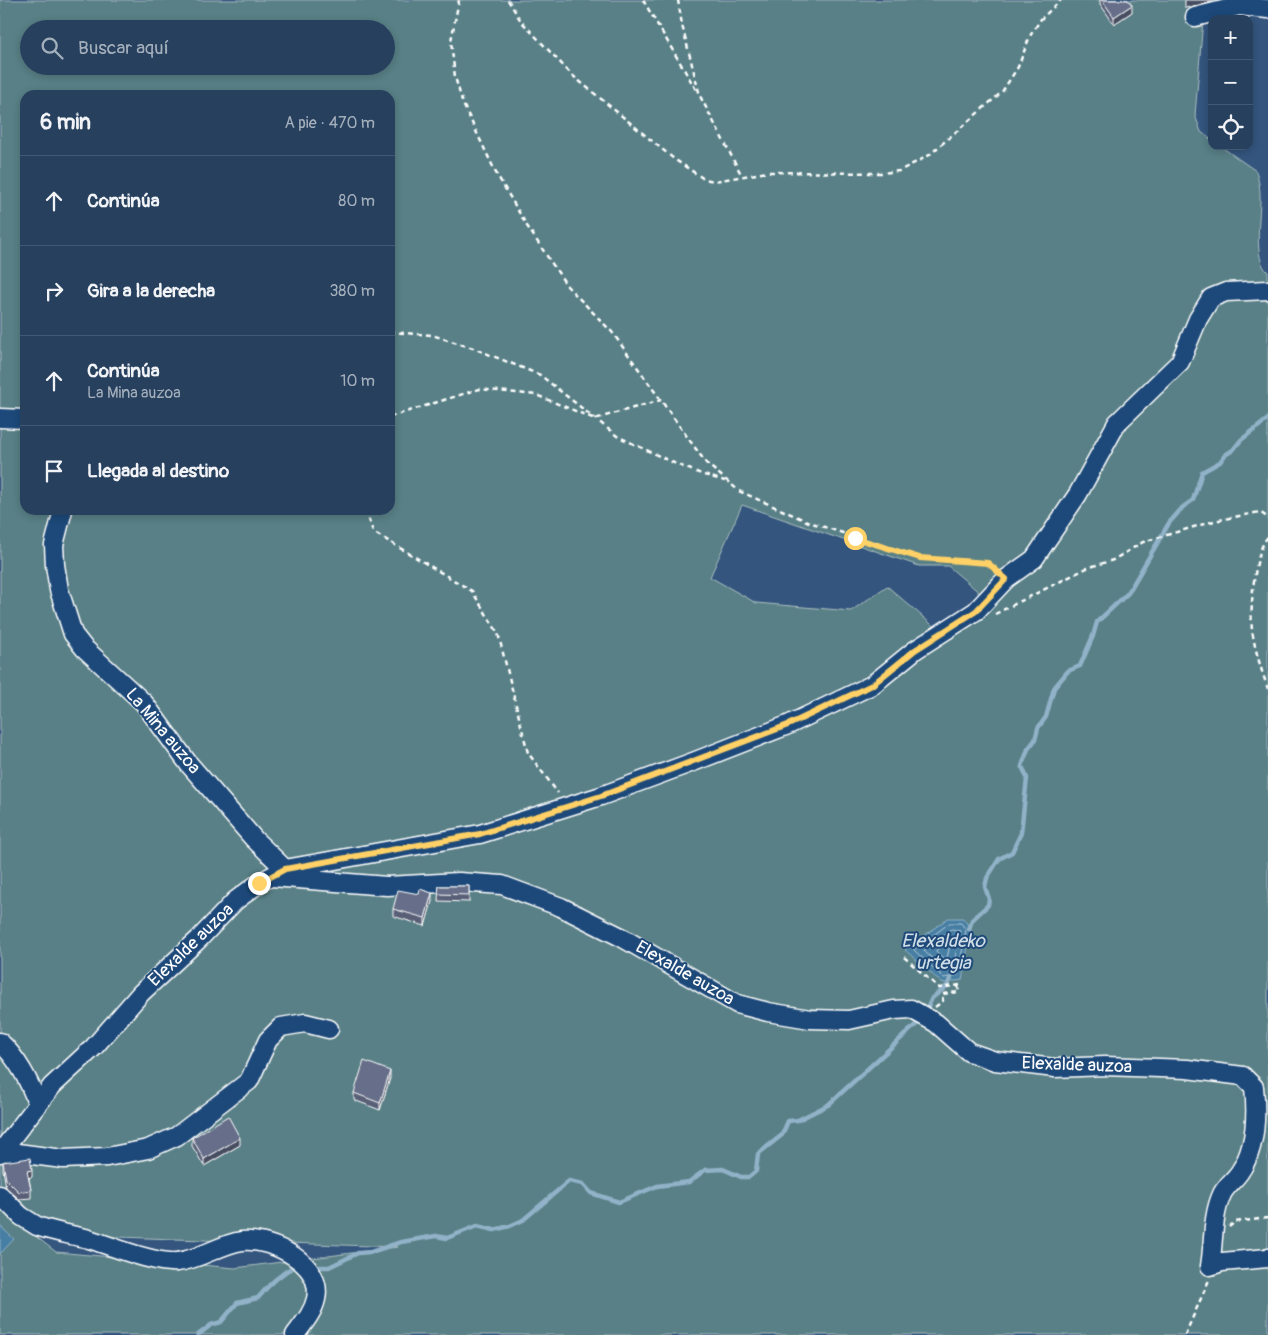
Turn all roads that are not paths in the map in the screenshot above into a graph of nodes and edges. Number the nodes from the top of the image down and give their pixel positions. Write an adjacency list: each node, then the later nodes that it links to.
1 (1268, 9): 2 (street)
2 (1195, 17)
3 (1268, 290): 7 (street)
4 (0, 418): 5 (street)
5 (20, 419)
6 (62, 515): 7 (street, La Mina auzoa)
7 (279, 873): 10 (street, Elexalde auzoa); 13 (street, Elexalde auzoa)
8 (329, 1029): 11 (street, Elexalde auzoa)
9 (0, 1042): 10 (street)
10 (37, 1103): 11 (street, Elexalde auzoa)
11 (1, 1152)
12 (0, 1195): 14 (street)
13 (1268, 1258)
14 (295, 1335)

